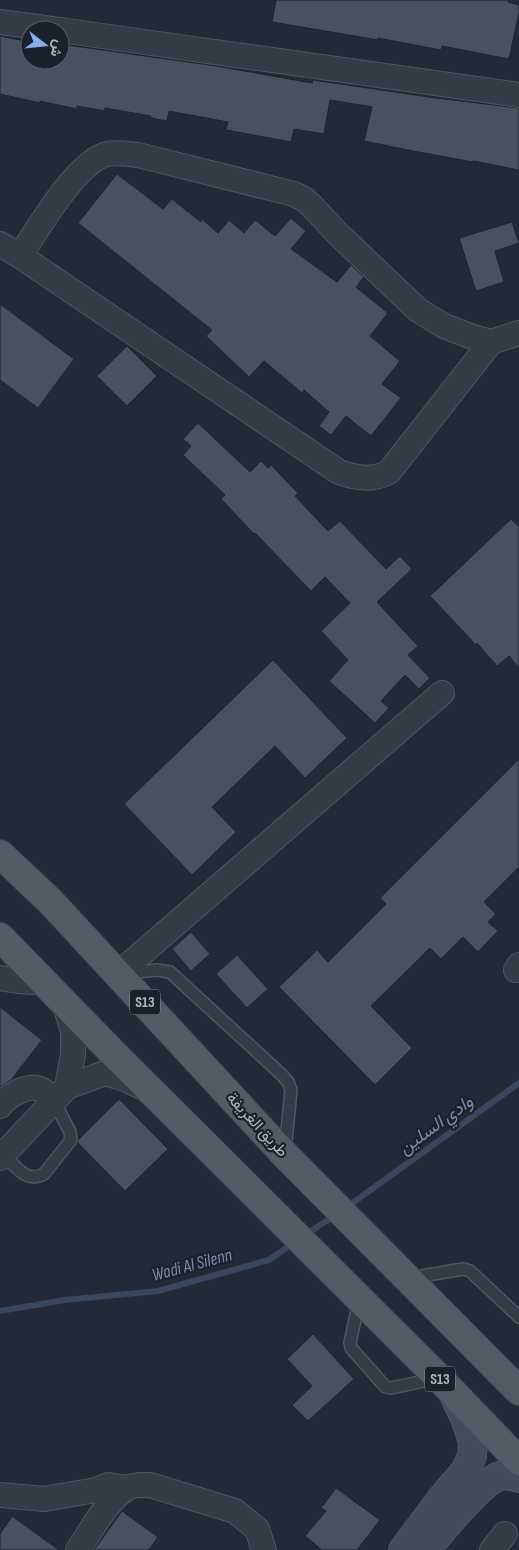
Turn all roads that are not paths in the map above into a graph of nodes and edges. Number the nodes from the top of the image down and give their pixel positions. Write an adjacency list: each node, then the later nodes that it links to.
1 (0, 22): 2 (street)
2 (20, 25)
3 (70, 31): 4 (street)
4 (519, 95)
5 (10, 250): 7 (street); 7 (street)
6 (519, 333): 7 (street)
7 (491, 342)
8 (442, 693): 11 (street)
9 (0, 854): 11 (main road, طريق الغريفة / S13)
10 (0, 937): 13 (main road, S13)
11 (118, 974): 18 (main road, طريق الغريفة / S13); 18 (lane)
12 (0, 978): 13 (street)
13 (55, 993): 14 (street); 15 (main road, S13)
14 (61, 1094): 15 (street); 16 (street); 17 (street); 17 (lane)
15 (154, 1094): 20 (main road, S13)
16 (0, 1106)
17 (1, 1154)
18 (285, 1155): 19 (main road, طريق الغريفة / S13)
19 (408, 1279): 21 (lane); 23 (main road, طريق الغريفة / S13)
20 (359, 1299): 22 (main road, S13); 22 (lane)
21 (519, 1317)
22 (446, 1385): 24 (main road, S13); 30 (main road)
23 (519, 1391)
24 (519, 1461)
25 (519, 1478): 31 (main road)
26 (127, 1488): 27 (street); 28 (street); 29 (street)
27 (0, 1495)
28 (78, 1550)
29 (264, 1550)
30 (403, 1550)
31 (427, 1550)

